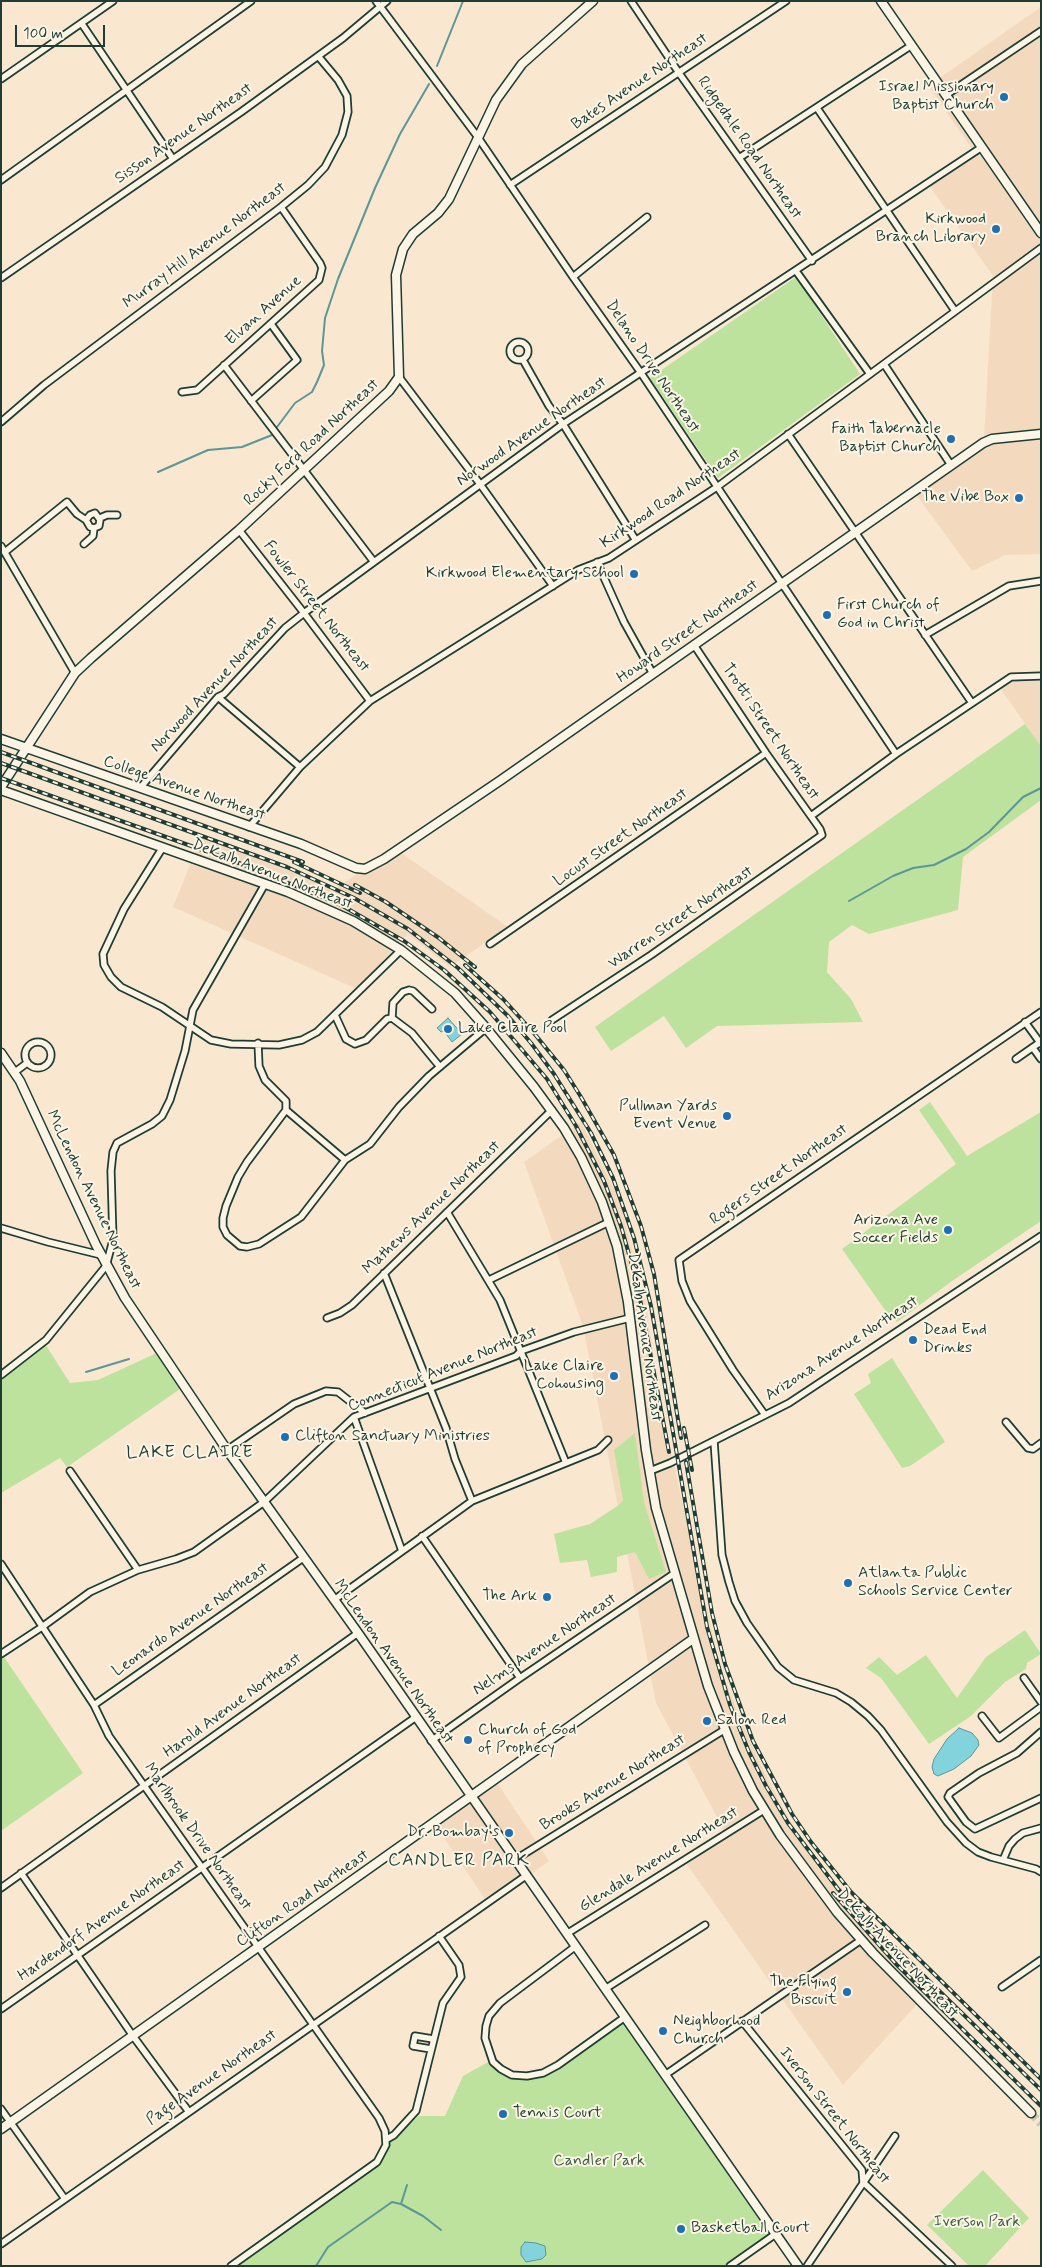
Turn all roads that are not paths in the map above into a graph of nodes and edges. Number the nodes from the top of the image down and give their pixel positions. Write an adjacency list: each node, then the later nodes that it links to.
1 (113, 1): 10 (street)
2 (251, 1): 16 (street)
3 (376, 1): 9 (street, Delano Drive Northeast)
4 (388, 1): 9 (street, Sisson Avenue Northeast)
5 (593, 1): 19 (street, Rocky Ford Road Northeast)
6 (631, 1): 14 (street, Ridgedale Road Northeast)
7 (786, 1): 14 (street, Bates Avenue Northeast)
8 (881, 1): 12 (street)
9 (380, 7): 13 (street, Sisson Avenue Northeast); 19 (street, Delano Drive Northeast)
10 (82, 24): 15 (street); 16 (street)
11 (1041, 31): 17 (street)
12 (912, 46): 17 (street); 18 (street)
13 (318, 56): 22 (street, Sisson Avenue Northeast); 25 (street, Murray Hill Avenue Northeast)
14 (679, 73): 21 (street, Ridgedale Road Northeast); 24 (street, Bates Avenue Northeast)
15 (1, 78)
16 (126, 90): 22 (street); 23 (street)
17 (946, 95): 20 (street)
18 (817, 108): 21 (street); 26 (street)
19 (478, 136): 24 (street, Delano Drive Northeast); 41 (street, Rocky Ford Road Northeast)
20 (982, 147): 26 (street, Norwood Avenue Northeast); 28 (street)
21 (739, 158): 30 (street, Ridgedale Road Northeast)
22 (173, 159): 33 (street, Sisson Avenue Northeast)
23 (1, 180)
24 (510, 185): 32 (street, Delano Drive Northeast)
25 (281, 207): 35 (street, Elvan Avenue); 44 (street, Murray Hill Avenue Northeast)
26 (886, 209): 30 (street, Norwood Avenue Northeast); 34 (street)
27 (647, 217): 32 (street)
28 (1041, 233)
29 (1041, 248): 34 (street, Kirkwood Road Northeast)
30 (812, 261): 31 (street, Norwood Avenue Northeast)
31 (796, 271): 39 (street, Norwood Avenue Northeast); 40 (street)
32 (573, 277): 39 (street, Delano Drive Northeast)
33 (1, 278)
34 (955, 311): 37 (street, Kirkwood Road Northeast)
35 (271, 324): 38 (street, Elvan Avenue); 43 (street)
36 (523, 360): 45 (street)
37 (884, 364): 40 (street, Kirkwood Road Northeast); 48 (street)
38 (224, 366): 42 (street, Elvan Avenue); 43 (street)
39 (641, 373): 45 (street, Norwood Avenue Northeast); 51 (street, Delano Drive Northeast)
40 (870, 374): 46 (street, Kirkwood Road Northeast)
41 (399, 377): 49 (street, Rocky Ford Road Northeast); 50 (street)
42 (182, 392)
43 (251, 401): 49 (street)
44 (1, 422)
45 (563, 424): 50 (street, Norwood Avenue Northeast); 58 (street)
46 (788, 434): 51 (street, Kirkwood Road Northeast); 57 (street)
47 (1041, 434): 48 (street, Howard Street Northeast)
48 (951, 466): 57 (street, Howard Street Northeast)
49 (303, 470): 56 (street, Rocky Ford Road Northeast); 62 (street)
50 (480, 484): 62 (street, Norwood Avenue Northeast); 66 (street)
51 (717, 487): 58 (street, Kirkwood Road Northeast); 65 (street, Delano Drive Northeast)
52 (117, 515): 53 (street)
53 (100, 518): 54 (street); 55 (street)
54 (86, 520): 55 (street); 61 (street)
55 (94, 528): 59 (street)
56 (239, 530): 67 (street, Fowler Street Northeast); 70 (street, Rocky Ford Road Northeast)
57 (855, 532): 65 (street, Howard Street Northeast); 68 (street)
58 (635, 540): 63 (street, Kirkwood Road Northeast)
59 (84, 544)
60 (1, 546): 61 (street)
61 (5, 552): 70 (street)
62 (374, 562): 67 (street, Norwood Avenue Northeast)
63 (597, 562): 66 (street, Kirkwood Road Northeast); 71 (street)
64 (1041, 581): 68 (street)
65 (781, 583): 69 (street, Howard Street Northeast); 79 (street, Delano Drive Northeast)
66 (553, 586): 74 (street, Kirkwood Road Northeast)
67 (304, 613): 73 (street, Norwood Avenue Northeast); 74 (street, Fowler Street Northeast)
68 (925, 635): 75 (street)
69 (694, 645): 71 (street, Howard Street Northeast); 78 (street, Trotti Street Northeast)
70 (76, 673): 77 (street, Rocky Ford Road Northeast)
71 (653, 674): 87 (street, Howard Street Northeast)
72 (1041, 676): 75 (street)
73 (218, 697): 80 (street); 82 (street, Norwood Avenue Northeast)
74 (370, 701): 80 (street, Kirkwood Road Northeast)
75 (972, 703): 79 (street)
76 (1, 739): 77 (street, College Avenue Northeast)
77 (26, 748): 81 (street, Rocky Ford Road Northeast); 82 (street, College Avenue Northeast)
78 (766, 753): 83 (street, Trotti Street Northeast); 89 (street, Locust Street Northeast)
79 (896, 754): 83 (street)
80 (300, 767): 84 (street, Kirkwood Road Northeast)
81 (1, 788): 86 (street, DeKalb Avenue Northeast)
82 (140, 788): 84 (street, College Avenue Northeast)
83 (811, 816): 85 (street, Trotti Street Northeast)
84 (249, 826): 87 (street, College Avenue Northeast)
85 (822, 835): 95 (street, Warren Street Northeast)
86 (162, 847): 88 (street, DeKalb Avenue Northeast); 97 (street)
87 (356, 868)
88 (265, 884): 90 (street, DeKalb Avenue Northeast); 97 (street)
89 (490, 944)
90 (401, 950): 93 (street); 98 (street, DeKalb Avenue Northeast)
91 (432, 1009): 94 (street)
92 (1041, 1012): 96 (street, Rogers Street Northeast)
93 (335, 1015): 94 (street); 99 (street)
94 (392, 1018): 106 (street)
95 (552, 1020)
96 (1025, 1022): 100 (street); 125 (street, Rogers Street Northeast)
97 (189, 1024): 99 (street); 116 (street)
98 (486, 1028): 106 (street); 109 (street, DeKalb Avenue Northeast)
99 (258, 1043): 108 (street)
100 (1040, 1044): 101 (street)
101 (1033, 1048): 103 (street); 104 (street)
102 (1, 1053): 107 (street, McLendon Avenue Northeast)
103 (1016, 1059)
104 (1041, 1059)
105 (27, 1063): 105 (street); 107 (street)
106 (440, 1067): 110 (street)
107 (15, 1072): 115 (street, McLendon Avenue Northeast)
108 (286, 1110): 110 (street); 110 (street)
109 (552, 1110): 111 (street, Mathews Avenue Northeast); 112 (street, DeKalb Avenue Northeast)
110 (345, 1160)
111 (447, 1212): 117 (street, Mathews Avenue Northeast); 118 (street)
112 (609, 1222): 118 (street); 120 (street, DeKalb Avenue Northeast)
113 (1, 1228): 115 (street)
114 (1041, 1236): 125 (street, Arizona Avenue Northeast)
115 (101, 1255): 116 (street, McLendon Avenue Northeast)
116 (106, 1266): 122 (street); 131 (street, McLendon Avenue Northeast)
117 (384, 1273): 119 (street, Mathews Avenue Northeast); 123 (street)
118 (489, 1280): 121 (street)
119 (327, 1318)
120 (630, 1318): 121 (street, Connecticut Avenue Northeast); 134 (street, DeKalb Avenue Northeast)
121 (521, 1351): 123 (street, Connecticut Avenue Northeast); 132 (street)
122 (1, 1375)
123 (429, 1389): 124 (street, Connecticut Avenue Northeast); 135 (street)
124 (366, 1413): 126 (street, Connecticut Avenue Northeast); 131 (street)
125 (765, 1415): 129 (street, Arizona Avenue Northeast)
126 (354, 1417): 136 (street, Connecticut Avenue Northeast); 138 (street)
127 (1006, 1422): 130 (street)
128 (608, 1440): 132 (street)
129 (714, 1441): 134 (street, Arizona Avenue Northeast); 164 (street)
130 (1041, 1443)
131 (227, 1450): 136 (street, McLendon Avenue Northeast)
132 (566, 1463): 135 (street)
133 (70, 1471): 141 (street)
134 (650, 1471): 142 (street, DeKalb Avenue Northeast)
135 (472, 1501): 137 (street)
136 (264, 1502): 139 (street, McLendon Avenue Northeast); 141 (street, Connecticut Avenue Northeast)
137 (422, 1536): 138 (street); 148 (street)
138 (402, 1551): 143 (street)
139 (304, 1558): 143 (street, McLendon Avenue Northeast); 151 (street, Leonardo Avenue Northeast)
140 (1, 1564): 144 (street, Marlbrook Drive Northeast)
141 (138, 1570): 144 (street, Connecticut Avenue Northeast)
142 (675, 1573): 146 (street, DeKalb Avenue Northeast); 148 (street, Nelms Avenue Northeast)
143 (334, 1600): 145 (street, McLendon Avenue Northeast)
144 (42, 1627): 147 (street, Connecticut Avenue Northeast); 151 (street, Marlbrook Drive Northeast)
145 (358, 1633): 154 (street, McLendon Avenue Northeast); 158 (street, Harold Avenue Northeast)
146 (693, 1639): 155 (street, DeKalb Avenue Northeast); 159 (street, Clifton Road Northeast)
147 (1, 1654)
148 (520, 1678): 157 (street, Nelms Avenue Northeast)
149 (1024, 1678): 150 (street)
150 (1041, 1702)
151 (94, 1705): 158 (street, Marlbrook Drive Northeast)
152 (1041, 1708): 153 (street)
153 (982, 1716)
154 (416, 1717): 157 (street, McLendon Avenue Northeast); 165 (street, Hardendorf Avenue Northeast)
155 (724, 1730): 161 (street, DeKalb Avenue Northeast); 163 (street, Brooks Avenue Northeast)
156 (1041, 1732): 160 (street)
157 (431, 1741): 159 (street, McLendon Avenue Northeast)
158 (145, 1787): 165 (street, Marlbrook Drive Northeast); 167 (street, Harold Avenue Northeast)
159 (470, 1797): 163 (street, McLendon Avenue Northeast); 175 (street, Clifton Road Northeast)
160 (1041, 1798)
161 (764, 1810): 171 (street, Glendale Avenue Northeast); 173 (street, DeKalb Avenue Northeast)
162 (1041, 1828): 164 (street)
163 (516, 1859): 168 (street, McLendon Avenue Northeast)
164 (1003, 1860): 166 (street)
165 (202, 1867): 175 (street, Marlbrook Drive Northeast); 176 (street, Hardendorf Avenue Northeast)
166 (1041, 1872)
167 (21, 1873): 169 (street, Harold Avenue Northeast); 176 (street)
168 (527, 1876): 171 (street, McLendon Avenue Northeast); 172 (street, Page Avenue Northeast)
169 (1, 1888)
170 (705, 1925): 179 (street)
171 (568, 1933): 174 (street, McLendon Avenue Northeast)
172 (439, 1936): 183 (street, Page Avenue Northeast); 185 (street)
173 (861, 1940): 182 (street); 190 (street, DeKalb Avenue Northeast)
174 (576, 1946): 179 (street, McLendon Avenue Northeast); 181 (street)
175 (257, 1947): 183 (street, Marlbrook Drive Northeast); 184 (street, Clifton Road Northeast)
176 (77, 1955): 180 (street, Hardendorf Avenue Northeast); 184 (street)
177 (1041, 1960): 178 (street)
178 (1002, 1988)
179 (605, 1989): 181 (street, McLendon Avenue Northeast)
180 (1, 2009)
181 (625, 2017): 187 (street, McLendon Avenue Northeast)
182 (742, 2022): 187 (street); 195 (street, Iverson Street Northeast)
183 (312, 2024): 189 (street, Page Avenue Northeast); 194 (street, Marlbrook Drive Northeast)
184 (133, 2036): 189 (street); 191 (street, Clifton Road Northeast)
185 (433, 2039): 186 (street); 186 (street)
186 (431, 2049): 194 (street)
187 (665, 2075): 197 (street, McLendon Avenue Northeast)
188 (1, 2109): 191 (street)
189 (189, 2112): 196 (street, Page Avenue Northeast)
190 (1031, 2113)
191 (10, 2123): 192 (street, Clifton Road Northeast); 196 (street)
192 (1, 2129)
193 (895, 2136): 195 (street)
194 (387, 2139): 199 (street)
195 (863, 2182): 202 (street); 203 (street, Iverson Street Northeast)
196 (65, 2199): 198 (street, Page Avenue Northeast)
197 (777, 2234): 200 (street); 201 (street, McLendon Avenue Northeast)
198 (1, 2244)
199 (231, 2266)
200 (730, 2266)
201 (798, 2266)
202 (807, 2266)
203 (952, 2266)

